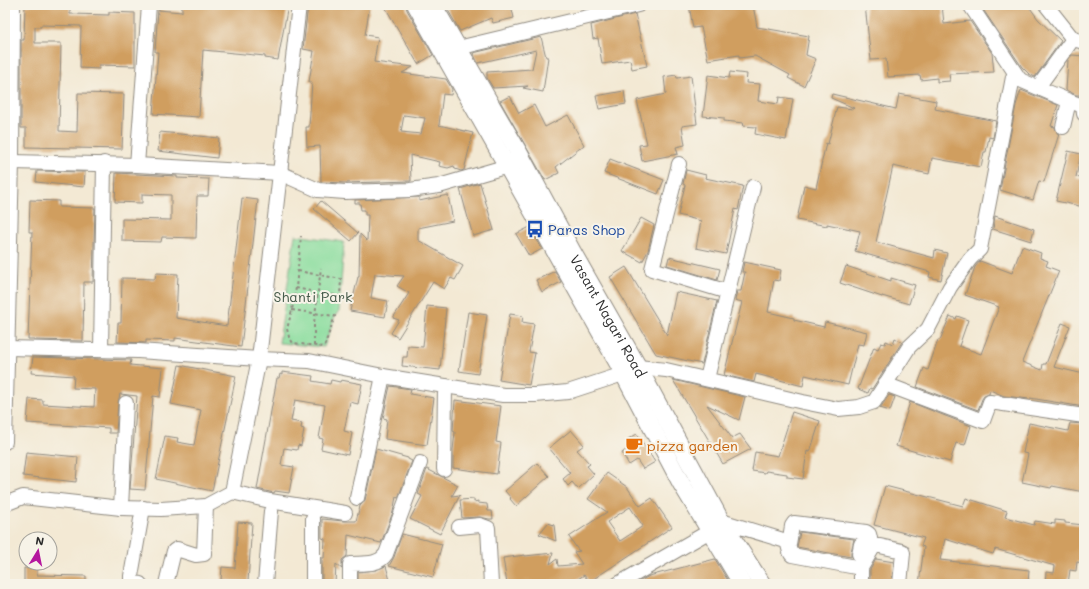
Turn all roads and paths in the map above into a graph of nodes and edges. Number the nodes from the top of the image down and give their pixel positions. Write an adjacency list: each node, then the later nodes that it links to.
1 (12, 5): 17 (street)
2 (149, 5): 20 (street)
3 (299, 5): 22 (street)
4 (416, 5): 10 (main road, Vasant Nagari Road)
5 (434, 5): 10 (main road, Vasant Nagari Road)
6 (638, 5): 10 (street)
7 (970, 5): 11 (street)
8 (1046, 5): 9 (street)
9 (1079, 40): 12 (street)
10 (452, 53): 16 (main road, Vasant Nagari Road); 21 (main road, Vasant Nagari Road)
11 (1020, 80): 12 (street); 41 (street)
12 (1038, 87): 13 (street)
13 (1069, 101): 14 (street); 15 (street)
14 (1084, 114)
15 (1063, 127)
16 (519, 153): 21 (street); 38 (main road, Vasant Nagari Road)
17 (12, 162): 18 (street); 35 (street)
18 (104, 164): 20 (street); 36 (street)
19 (679, 164): 30 (street)
20 (137, 165): 22 (street)
21 (508, 166): 22 (street); 38 (main road, Vasant Nagari Road)
22 (280, 173): 37 (street)
23 (753, 187): 30 (street)
24 (302, 236): 26 (path)
25 (321, 268): 27 (path)
26 (298, 271): 27 (path); 28 (path)
27 (321, 276): 31 (path); 33 (path)
28 (296, 288): 29 (path); 32 (path)
29 (310, 290)
30 (728, 292): 40 (street)
31 (327, 294)
32 (292, 310): 33 (path); 34 (path)
33 (316, 312): 34 (path); 34 (path)
34 (314, 346)
35 (7, 348): 36 (street); 45 (street)
36 (101, 350): 37 (street)
37 (259, 359): 39 (street); 48 (street)
38 (631, 370): 40 (street); 42 (street); 57 (main road, Vasant Nagari Road)
39 (383, 376): 42 (street); 49 (street)
40 (707, 379): 41 (street)
41 (885, 384): 44 (street)
42 (445, 386): 47 (street)
43 (126, 403): 52 (street)
44 (1084, 416)
45 (5, 442)
46 (420, 463): 66 (street)
47 (444, 469)
48 (232, 492): 51 (street); 55 (street)
49 (357, 498)
50 (5, 504): 52 (street)
51 (206, 506): 53 (street); 63 (street)
52 (121, 508): 53 (street)
53 (143, 508): 62 (street)
54 (270, 511): 64 (street)
55 (345, 513)
56 (314, 518): 65 (street)
57 (715, 526): 59 (street); 68 (street); 69 (main road, Vasant Nagari Road); 70 (main road, Vasant Nagari Road)
58 (459, 527): 67 (street)
59 (789, 544): 60 (street); 61 (street)
60 (859, 554)
61 (861, 568): 71 (street); 72 (street)
62 (140, 584)
63 (166, 584)
64 (265, 584)
65 (313, 584)
66 (350, 584)
67 (491, 584)
68 (618, 584)
69 (742, 584)
70 (762, 584)
71 (861, 584)
72 (900, 584)

